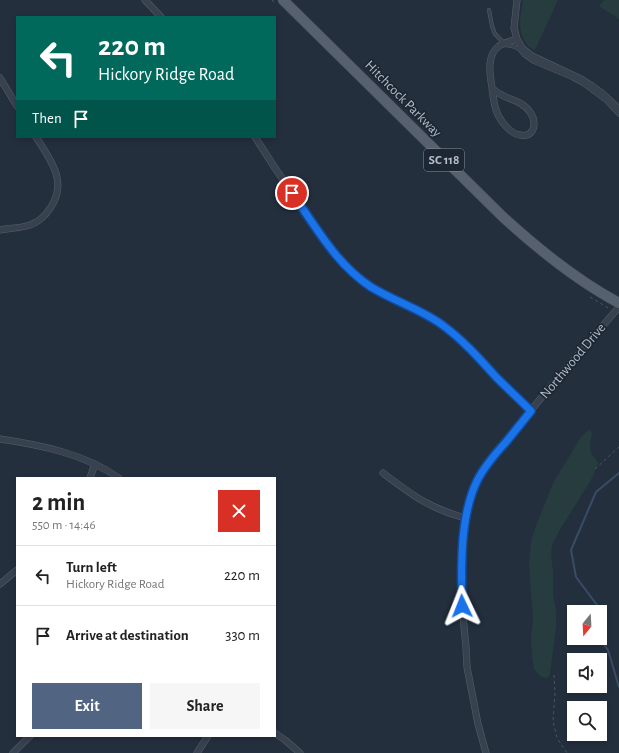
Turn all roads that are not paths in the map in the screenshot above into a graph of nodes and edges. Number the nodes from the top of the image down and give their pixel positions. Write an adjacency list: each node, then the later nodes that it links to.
1 (145, 0): 5 (street)
2 (282, 0): 16 (main road, Hitchcock Parkway / SC 118)
3 (517, 0): 6 (street)
4 (489, 10): 7 (lane)
5 (160, 16)
6 (517, 38): 7 (street); 11 (street)
7 (505, 43): 9 (street); 12 (lane)
8 (0, 78): 10 (street)
9 (492, 88): 9 (street)
10 (16, 104)
11 (619, 109)
12 (619, 115)
13 (37, 138): 15 (street)
14 (256, 138): 18 (street)
15 (0, 230)
16 (619, 304)
17 (619, 307): 18 (street, Northwood Drive)
18 (531, 411): 24 (street, Northwood Drive)
19 (0, 440): 20 (street)
20 (95, 464): 22 (street); 23 (street)
21 (383, 473): 24 (street)
22 (90, 477)
23 (118, 477)
24 (466, 518): 33 (street, Northwood Drive)
25 (16, 571): 26 (street)
26 (0, 584)
27 (276, 734): 32 (street)
28 (29, 737): 30 (street)
29 (207, 737): 31 (street)
30 (13, 753)
31 (196, 753)
32 (300, 753)
33 (486, 753)

